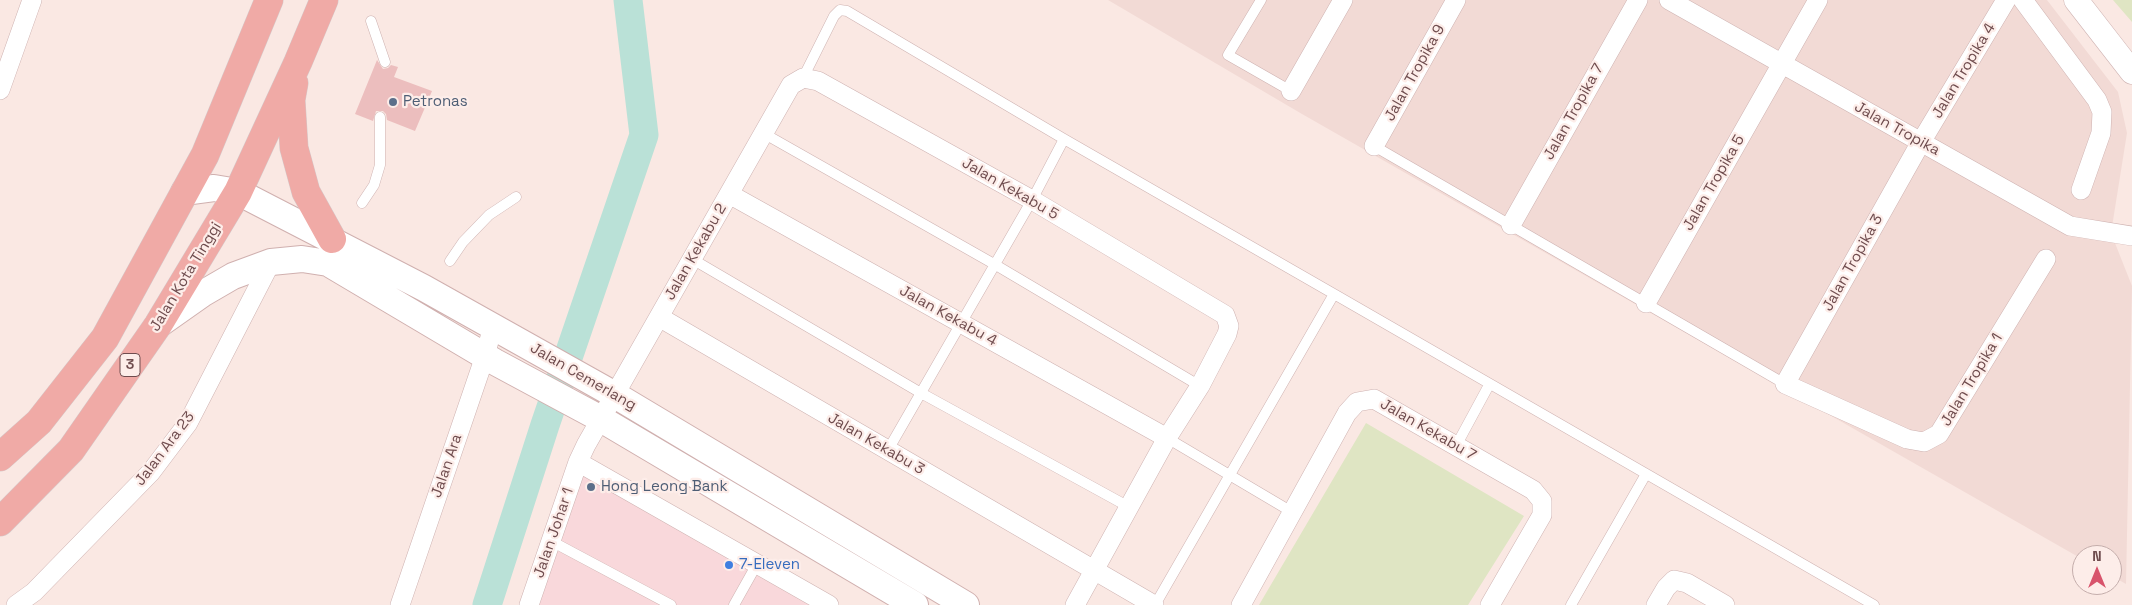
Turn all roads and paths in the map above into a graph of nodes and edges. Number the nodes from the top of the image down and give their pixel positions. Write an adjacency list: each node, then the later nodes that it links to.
1 (32, 0): 19 (street)
2 (269, 0): 27 (highway, 3)
3 (324, 0): 14 (highway, Jalan Kota Tinggi / 3)
4 (1261, 0): 20 (lane)
5 (1343, 0): 20 (street)
6 (1456, 0): 25 (street, Jalan Tropika 9)
7 (1638, 0): 33 (street, Jalan Tropika 7)
8 (1669, 0): 16 (street, Jalan Tropika)
9 (1818, 0): 16 (street, Jalan Tropika 5)
10 (2006, 0): 24 (street, Jalan Tropika 4)
11 (2023, 0): 26 (street)
12 (2076, 0): 17 (street)
13 (371, 21): 15 (lane)
14 (298, 62): 28 (highway, Jalan Kota Tinggi / 3); 35 (highway)
15 (385, 62)
16 (1782, 64): 24 (street, Jalan Tropika); 42 (street, Jalan Tropika 5)
17 (2132, 72)
18 (797, 82): 22 (street, Jalan Kekabu 2); 23 (lane); 31 (street, Jalan Kekabu 5)
19 (0, 90)
20 (1291, 91)
21 (380, 117): 32 (lane)
22 (764, 133): 29 (street, Jalan Kekabu 2); 40 (lane)
23 (1064, 139): 31 (lane); 41 (lane)
24 (1921, 142): 34 (street, Jalan Tropika); 48 (street, Jalan Tropika 3)
25 (1374, 146): 33 (lane)
26 (2081, 190)
27 (184, 192): 28 (main road, Jalan Cemerlang); 57 (highway, 3)
28 (238, 192): 35 (main road, Jalan Cemerlang); 45 (highway, Jalan Kota Tinggi / 3)
29 (729, 194): 36 (street, Jalan Kekabu 2); 44 (street, Jalan Kekabu 4)
30 (516, 197): 38 (lane)
31 (1032, 200): 40 (lane); 50 (street, Jalan Kekabu 5)
32 (362, 203)
33 (1511, 225): 42 (lane)
34 (2132, 236)
35 (332, 239): 46 (main road, Jalan Cemerlang)
36 (692, 258): 43 (street, Jalan Kekabu 2); 52 (lane)
37 (2046, 259): 48 (street, Jalan Tropika 1)
38 (450, 261)
39 (271, 262): 45 (main road, Jalan Cemerlang); 47 (main road, Jalan Cemerlang); 68 (street, Jalan Ara 23)
40 (994, 264): 44 (lane); 50 (lane)
41 (1334, 294): 49 (lane); 60 (lane)
42 (1646, 303): 48 (lane)
43 (659, 317): 51 (street, Jalan Kekabu 2); 56 (street, Jalan Kekabu 3)
44 (960, 323): 52 (lane); 54 (street, Jalan Kekabu 4)
45 (158, 325): 63 (highway, Jalan Kota Tinggi / 3)
46 (501, 331): 47 (street, Jalan Ara); 51 (main road, Jalan Cemerlang)
47 (490, 359): 53 (main road, Jalan Cemerlang); 69 (street, Jalan Ara)
48 (1786, 384)
49 (1489, 385): 55 (lane); 59 (lane)
50 (1200, 386): 54 (street)
51 (607, 391): 53 (street, Jalan Kekabu 2); 67 (main road, Jalan Cemerlang)
52 (920, 392): 56 (lane); 61 (lane)
53 (595, 416): 58 (street, Jalan Johar 1); 67 (main road, Jalan Cemerlang)
54 (1167, 438): 60 (lane); 61 (street)
55 (1456, 446): 62 (street, Jalan Kekabu 7); 78 (street, Jalan Kekabu 7)
56 (888, 450): 66 (street, Jalan Kekabu 3)
57 (0, 457)
58 (578, 462): 64 (street, Jalan Johar 1); 65 (street)
59 (1646, 474): 79 (lane); 82 (lane)
60 (1231, 476): 62 (lane); 76 (lane)
61 (1129, 508): 66 (street)
62 (1292, 512): 77 (street, Jalan Kekabu 7)
63 (0, 522)
64 (551, 541): 70 (street, Jalan Johar 1); 71 (lane)
65 (757, 564): 72 (lane); 73 (street)
66 (1094, 571): 75 (street); 76 (street, Jalan Kekabu 3)
67 (916, 599): 74 (main road, Jalan Cemerlang)
68 (16, 605)
69 (400, 605)
70 (529, 605)
71 (671, 605)
72 (734, 605)
73 (830, 605)
74 (966, 605)
75 (1075, 605)
76 (1155, 605)
77 (1241, 605)
78 (1490, 605)
79 (1571, 605)
80 (1656, 605): 81 (street)
81 (1725, 605)
82 (1874, 605)

